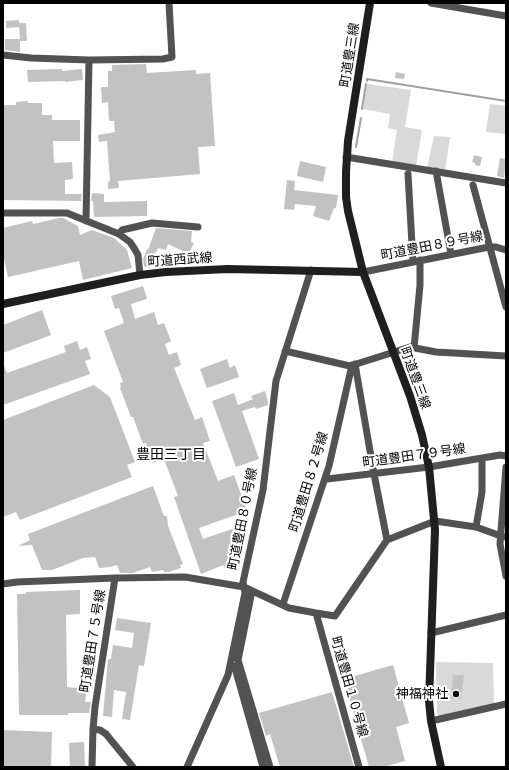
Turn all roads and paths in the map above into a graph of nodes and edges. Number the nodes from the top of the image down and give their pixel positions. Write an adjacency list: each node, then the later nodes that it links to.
1 (169, 3): 6 (street)
2 (370, 3): 7 (street, 町道豊三線)
3 (431, 3): 4 (street)
4 (506, 16)
5 (3, 55): 6 (street)
6 (88, 60): 13 (street)
7 (346, 157): 8 (street); 21 (street, 町道豊三線)
8 (436, 173): 10 (street); 18 (street)
9 (408, 174): 19 (street)
10 (506, 183)
11 (473, 185): 16 (street)
12 (3, 213): 13 (street)
13 (86, 220): 15 (street)
14 (198, 227): 15 (street)
15 (119, 234): 22 (street)
16 (489, 247): 17 (street, 町道豊田８９号線); 18 (street, 町道豊田８９号線); 24 (street)
17 (506, 250)
18 (451, 254): 19 (street, 町道豊田８９号線)
19 (416, 261): 21 (street, 町道豊田８９号線); 25 (street)
20 (311, 270): 21 (street, 町道西武線); 22 (street, 町道西武線); 26 (street, 町道豊田８０号線)
21 (363, 272): 27 (street, 町道豊三線)
22 (140, 275): 23 (street, 町道西武線)
23 (3, 304)
24 (506, 307)
25 (414, 348): 27 (street); 28 (street)
26 (285, 351): 29 (street); 43 (street, 町道豊田８０号線)
27 (393, 351): 29 (street); 32 (street, 町道豊三線)
28 (506, 356)
29 (354, 365): 34 (street); 35 (street, 町道豊田８２号線)
30 (506, 456): 31 (street, 町道豊田７９号線)
31 (482, 458): 32 (street, 町道豊田７９号線); 37 (street)
32 (429, 467): 34 (street, 町道豊田７９号線); 36 (street, 町道豊三線)
33 (506, 467): 38 (street)
34 (374, 474): 35 (street, 町道豊田７９号線); 39 (street)
35 (325, 478): 45 (street, 町道豊田８２号線)
36 (435, 521): 37 (street); 39 (street); 48 (street, 町道豊三線)
37 (476, 527): 38 (street)
38 (503, 536): 40 (street)
39 (387, 540): 46 (street, 町道豊田７５号線)
40 (506, 576)
41 (115, 578): 42 (street); 43 (street, 町道豊田７５号線); 52 (street, 町道豊田７５号線)
42 (3, 584)
43 (244, 587): 44 (street, 町道豊田７５号線); 49 (street, 町道豊田８０号線)
44 (252, 591): 45 (street, 町道豊田７５号線); 57 (street)
45 (283, 604): 46 (street, 町道豊田７５号線)
46 (316, 613): 58 (street, 町道豊田１０号線)
47 (506, 614): 48 (street)
48 (431, 633): 51 (street, 町道豊三線)
49 (231, 664): 55 (street, 町道豊田８０号線); 56 (street)
50 (506, 704): 51 (street)
51 (431, 721): 59 (street, 町道豊三線)
52 (93, 729): 53 (street, 町道豊田７５号線); 54 (street)
53 (92, 767)
54 (133, 767)
55 (187, 767)
56 (263, 767)
57 (270, 767)
58 (359, 767)
59 (441, 767)

